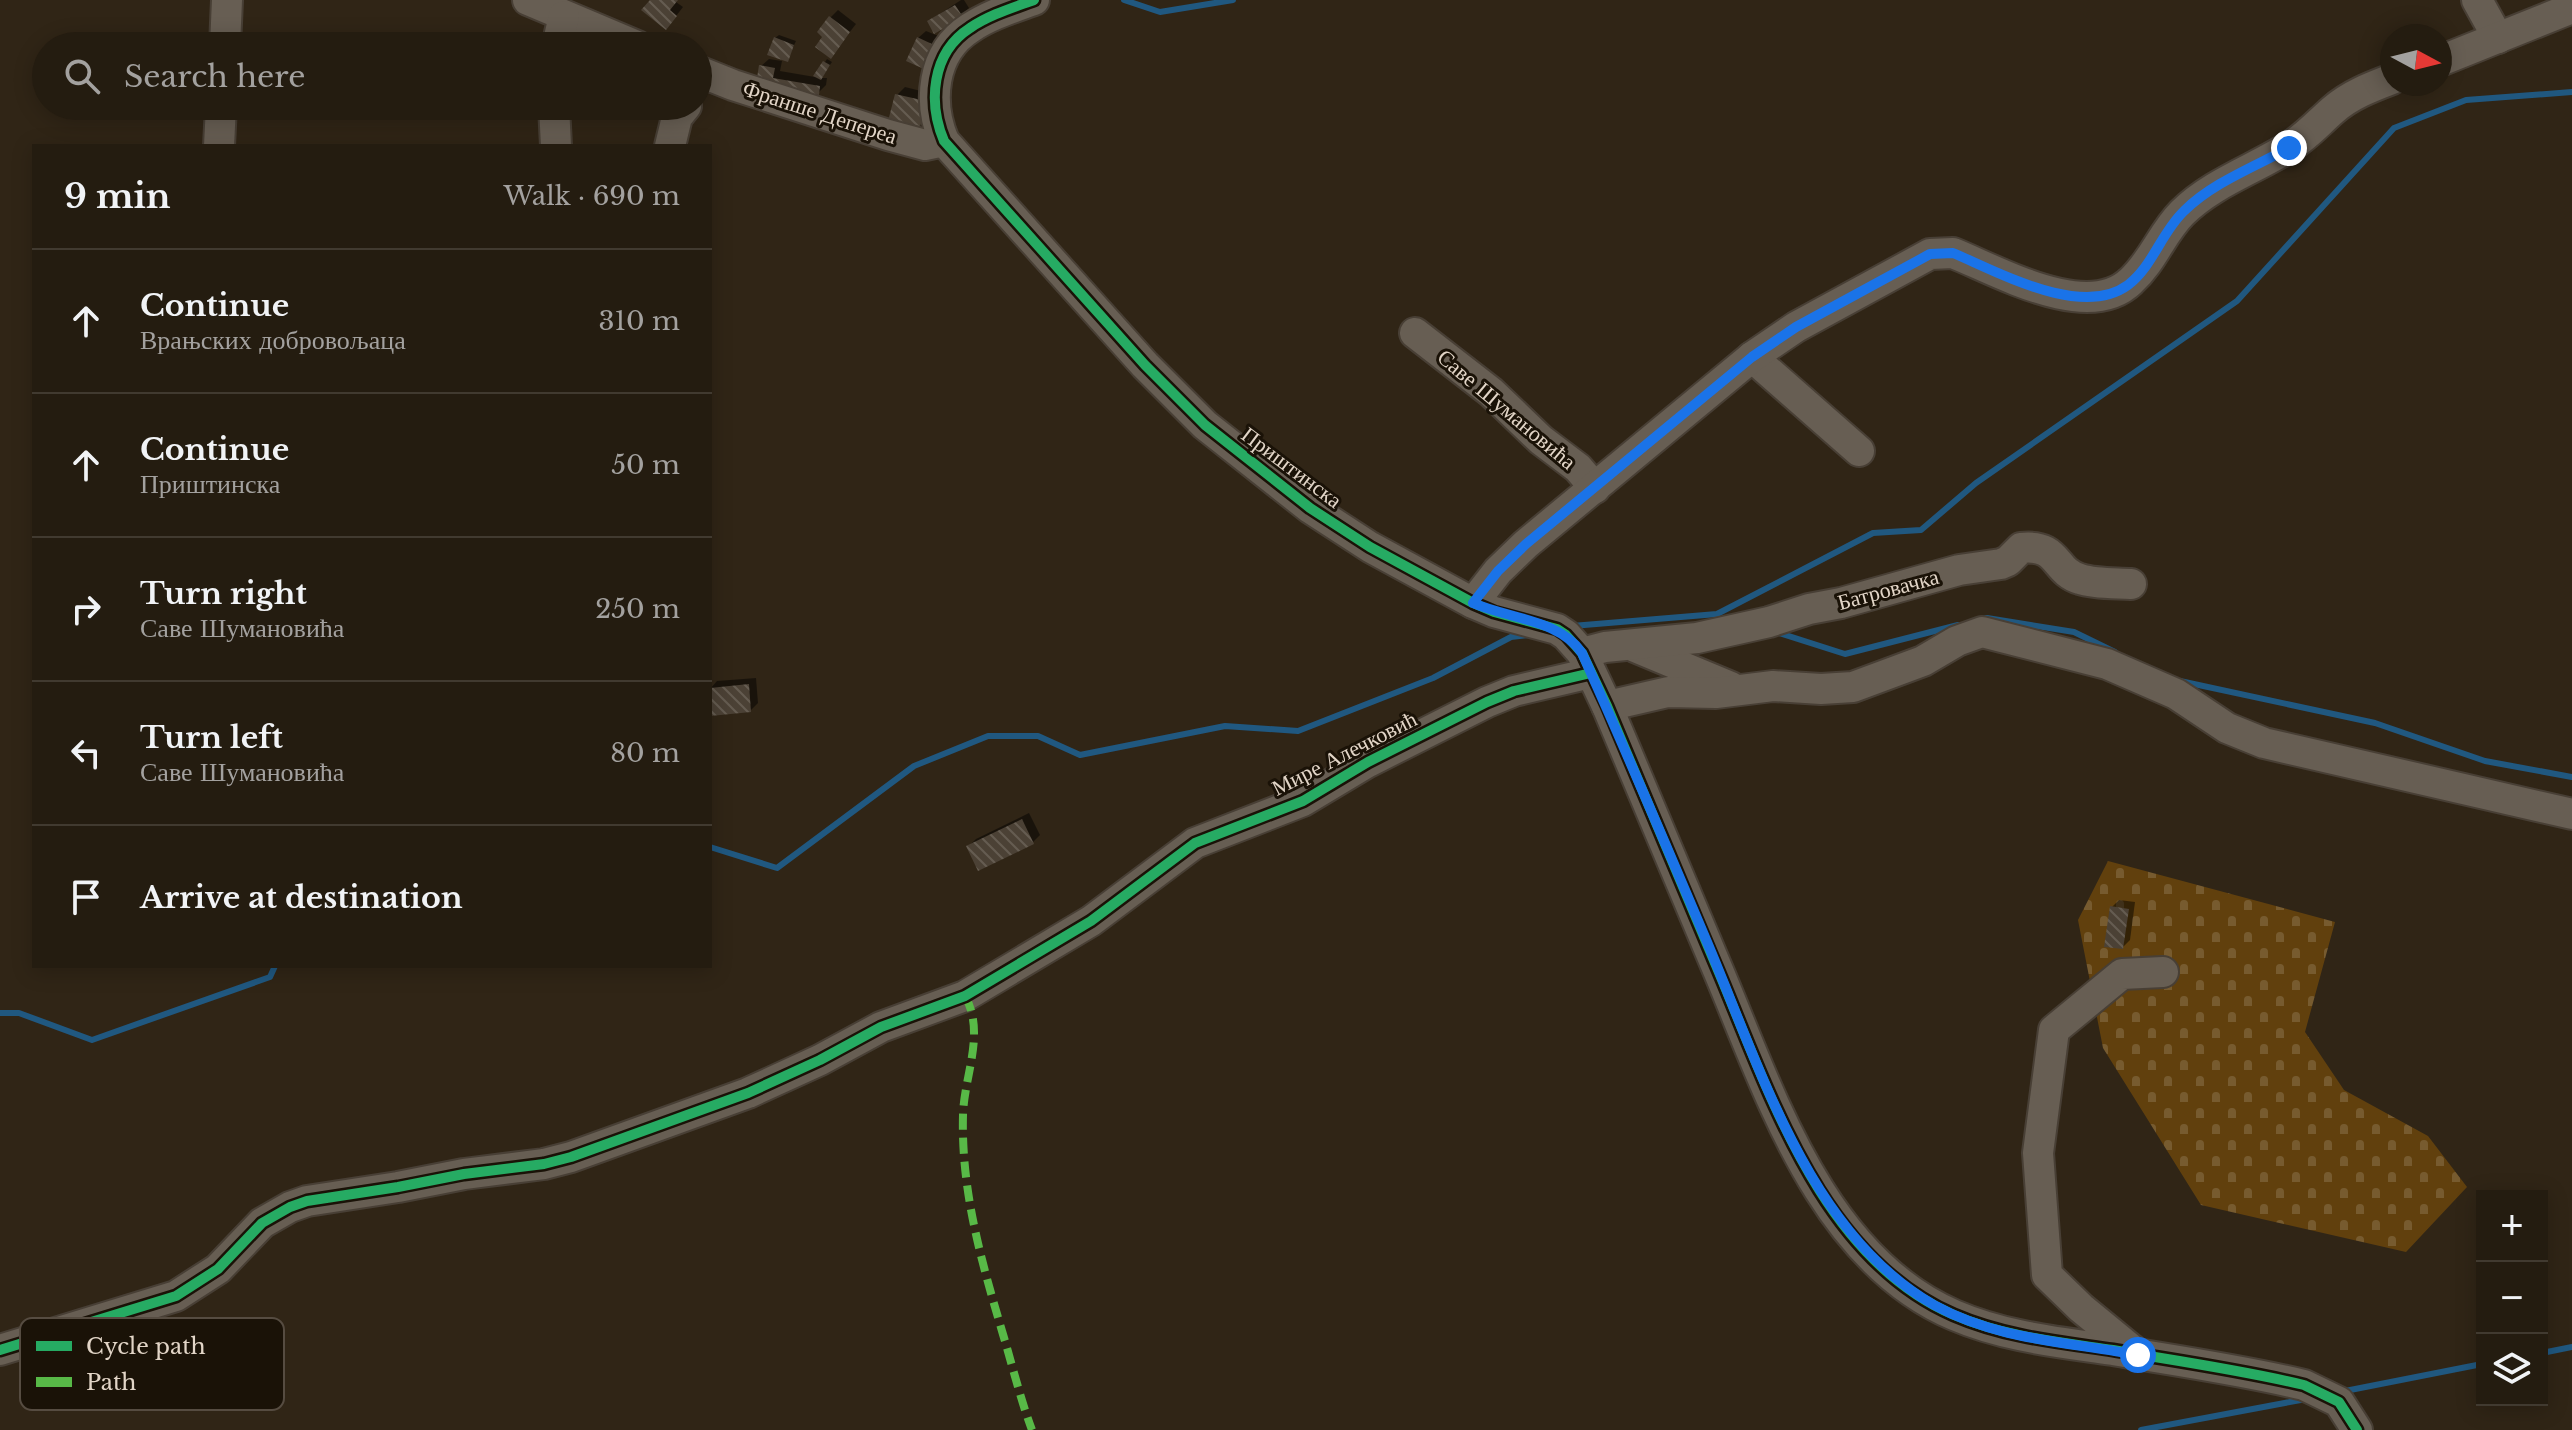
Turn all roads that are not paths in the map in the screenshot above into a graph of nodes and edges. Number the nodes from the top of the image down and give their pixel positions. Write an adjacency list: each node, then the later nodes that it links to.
1 (227, 0): 7 (street)
2 (528, 0): 6 (street)
3 (1034, 0): 19 (street)
4 (2477, 0): 10 (street)
5 (2572, 8): 10 (street)
6 (564, 16): 8 (street); 9 (street)
7 (226, 32)
8 (560, 32)
9 (603, 32)
10 (2498, 38): 11 (street)
11 (2452, 56)
12 (712, 77): 14 (street, Франше Депереа)
13 (2380, 84): 24 (street, Саве Шумановића)
14 (733, 85): 15 (street); 19 (street, Франше Депереа)
15 (712, 97)
16 (220, 120): 20 (street)
17 (555, 120): 21 (street)
18 (676, 120): 22 (street)
19 (944, 141): 28 (street, Приштинска)
20 (219, 144)
21 (556, 144)
22 (670, 144)
23 (1415, 333): 26 (street, Саве Шумановића)
24 (1752, 357): 25 (street); 26 (street, Саве Шумановића)
25 (1859, 451)
26 (1595, 488): 28 (street, Саве Шумановића)
27 (2131, 584): 29 (street, Батровачка)
28 (1473, 603): 30 (street, Приштинска)
29 (1630, 645): 30 (street, Батровачка); 31 (street)
30 (1587, 663): 32 (street); 35 (street, Мире Алечковић)
31 (1738, 690): 32 (street); 33 (street)
32 (1607, 706): 38 (street)
33 (2572, 814)
34 (2163, 972): 38 (street)
35 (104, 1318)
36 (20, 1344): 37 (street, Мире Алечковић)
37 (0, 1350)
38 (2138, 1355): 39 (street)
39 (2357, 1430)

